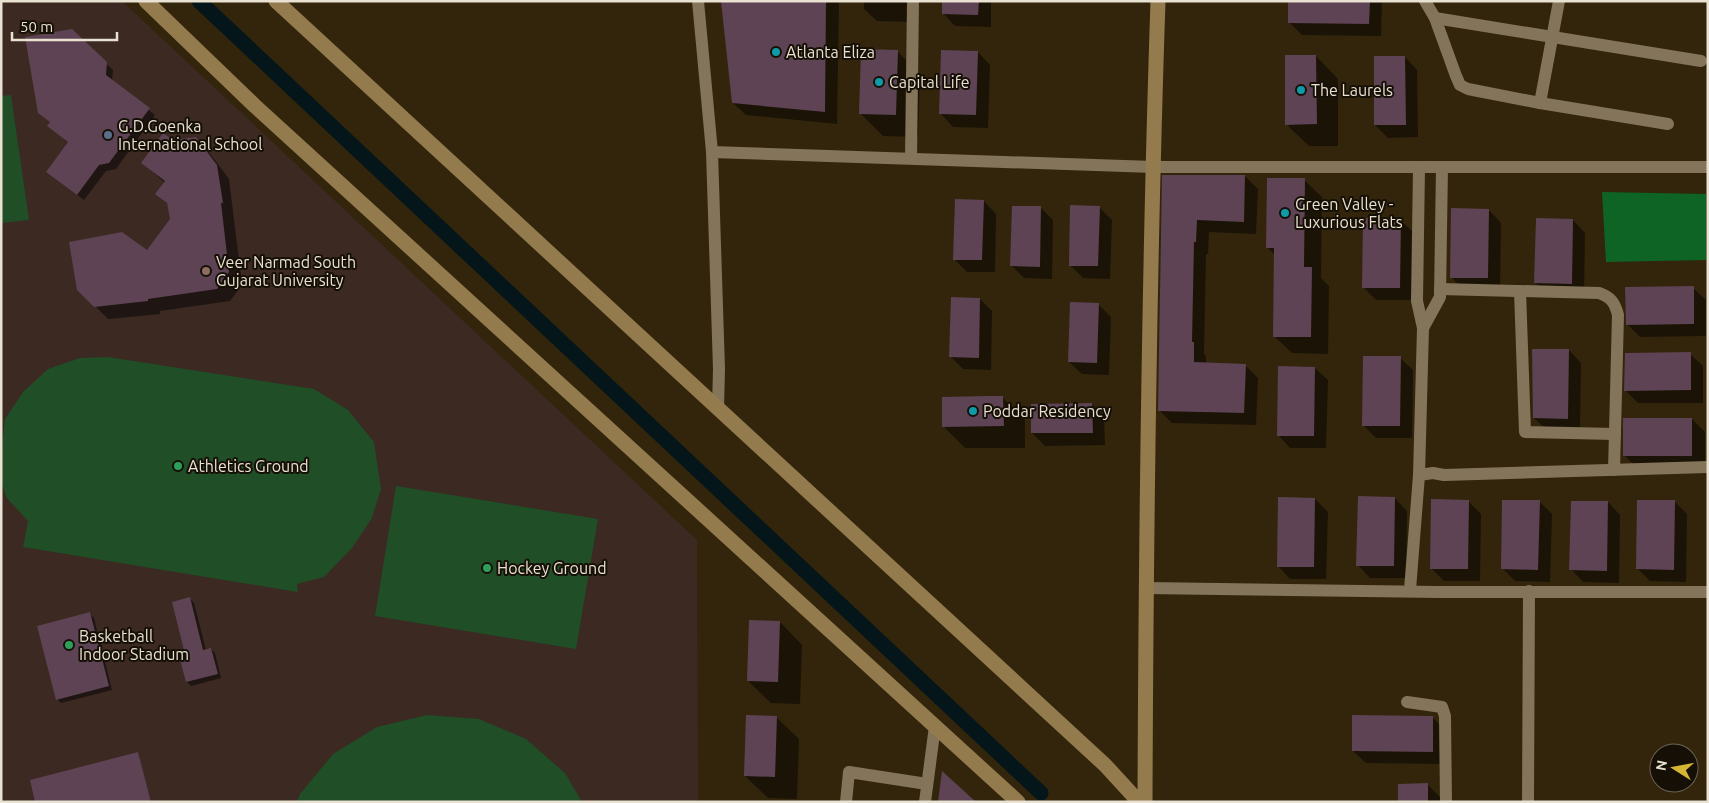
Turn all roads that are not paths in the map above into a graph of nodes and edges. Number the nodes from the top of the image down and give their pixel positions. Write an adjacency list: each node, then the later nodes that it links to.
1 (146, 1): 32 (street)
2 (276, 1): 22 (street)
3 (698, 1): 13 (street)
4 (913, 1): 14 (street)
5 (1158, 1): 15 (street)
6 (1425, 1): 8 (street)
7 (1559, 1): 9 (street)
8 (1435, 18): 9 (street); 11 (street)
9 (1554, 36): 10 (street); 11 (street)
10 (1701, 61)
11 (1540, 103): 12 (street)
12 (1668, 124)
13 (712, 152): 14 (street); 22 (street)
14 (911, 158): 15 (street)
15 (1153, 166): 16 (street); 27 (street)
16 (1419, 167): 17 (street); 21 (street)
17 (1442, 167): 18 (street); 19 (street)
18 (1708, 167)
19 (1440, 289): 20 (street); 21 (street)
20 (1520, 291): 23 (street); 23 (street)
21 (1423, 328): 26 (street)
22 (718, 408): 37 (street)
23 (1615, 434): 25 (street)
24 (1708, 467): 25 (street)
25 (1614, 470): 26 (street)
26 (1419, 475): 28 (street)
27 (1146, 588): 28 (street); 38 (street)
28 (1410, 590): 29 (street)
29 (1529, 591): 30 (street); 40 (street)
30 (1708, 592)
31 (1407, 702): 39 (street)
32 (935, 726): 33 (street); 36 (street)
33 (927, 784): 34 (street); 35 (street)
34 (846, 802)
35 (925, 802)
36 (1018, 802)
37 (1139, 802)
38 (1145, 802)
39 (1446, 802)
40 (1528, 802)

